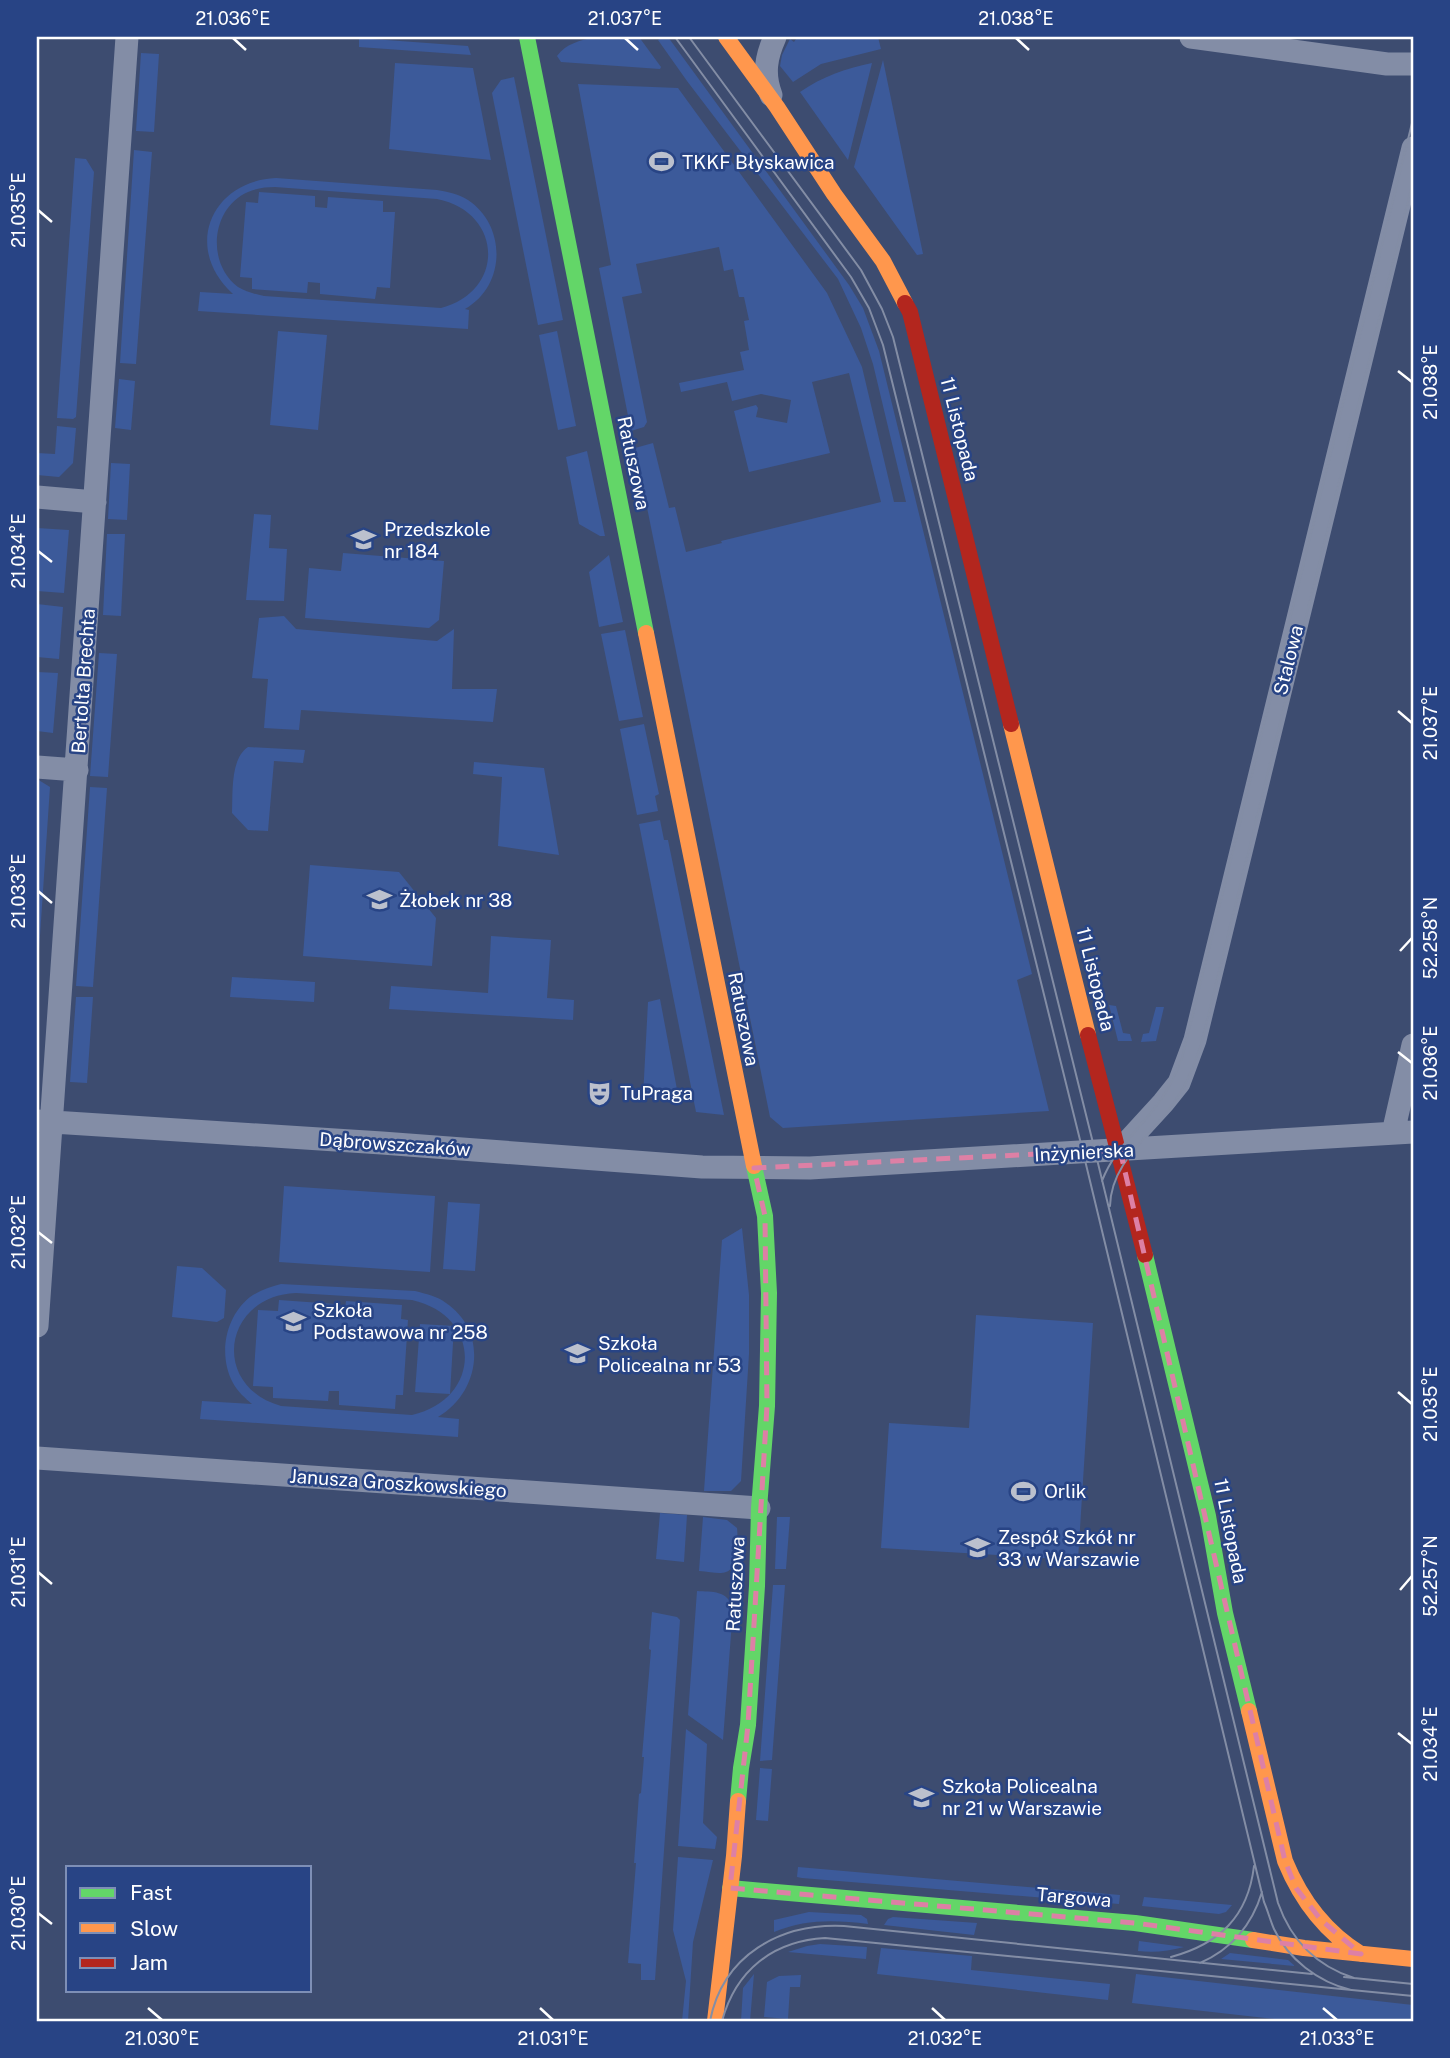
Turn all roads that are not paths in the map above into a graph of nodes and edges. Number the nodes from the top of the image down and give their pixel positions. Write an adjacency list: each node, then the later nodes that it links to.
1 (127, 37): 10 (street, Bertolta Brechta)
2 (527, 37): 17 (street, Ratuszowa)
3 (726, 37): 7 (street, 11 Listopada)
4 (775, 37): 7 (street)
5 (1191, 37): 6 (street)
6 (1413, 64)
7 (777, 107): 16 (street, 11 Listopada)
8 (1413, 148): 16 (street, Stalowa)
9 (37, 497): 10 (street)
10 (95, 502): 12 (street, Bertolta Brechta)
11 (37, 767): 12 (street)
12 (76, 770): 14 (street, Bertolta Brechta)
13 (1413, 1045): 15 (street)
14 (44, 1121): 17 (street, Dąbrowszczaków); 18 (street, Bertolta Brechta)
15 (1403, 1133): 16 (street, Inżynierska)
16 (1120, 1150): 17 (street, Inżynierska); 22 (street, 11 Listopada)
17 (754, 1168): 20 (street, Ratuszowa)
18 (37, 1326)
19 (37, 1458): 20 (street, Janusza Groszkowskiego)
20 (759, 1508): 21 (street, Ratuszowa)
21 (730, 1888): 22 (street, Targowa); 24 (street, Ratuszowa)
22 (1361, 1954): 23 (street, Targowa)
23 (1413, 1959)
24 (715, 2021)

